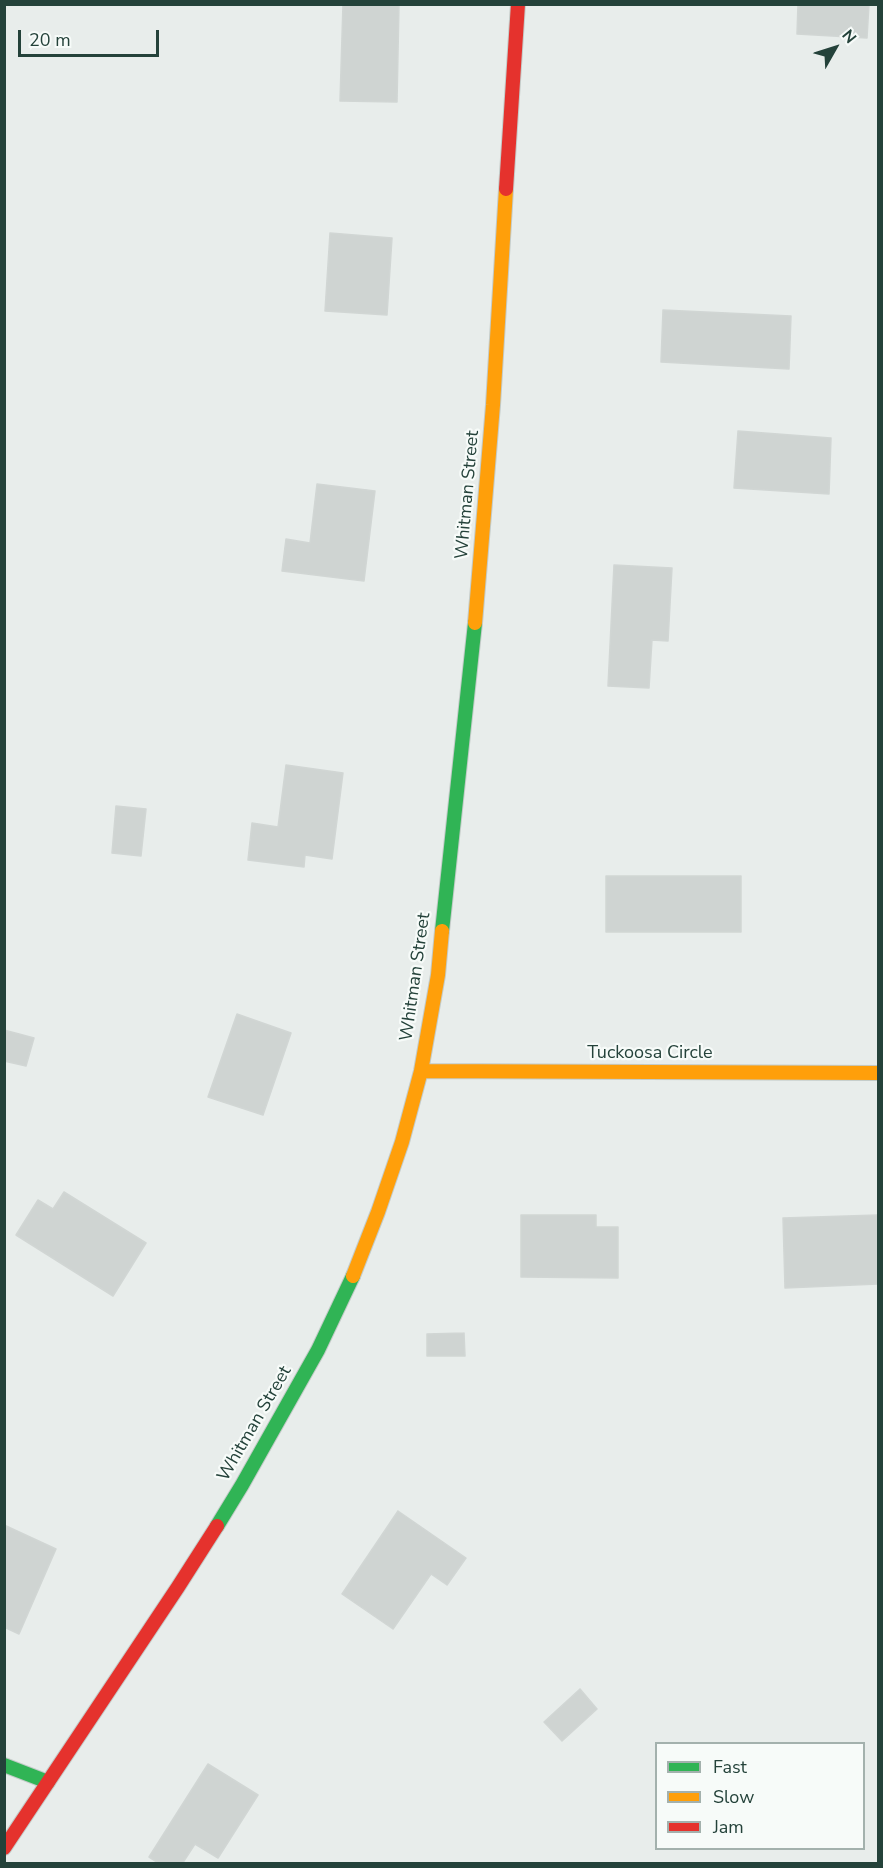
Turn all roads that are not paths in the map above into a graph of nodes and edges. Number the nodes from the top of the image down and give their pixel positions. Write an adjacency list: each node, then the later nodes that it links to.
1 (518, 4): 2 (street, Whitman Street)
2 (421, 1071): 3 (street, Tuckoosa Circle); 5 (street, Whitman Street)
3 (879, 1073)
4 (4, 1765): 5 (street)
5 (48, 1782): 6 (street, Whitman Street)
6 (4, 1848)

